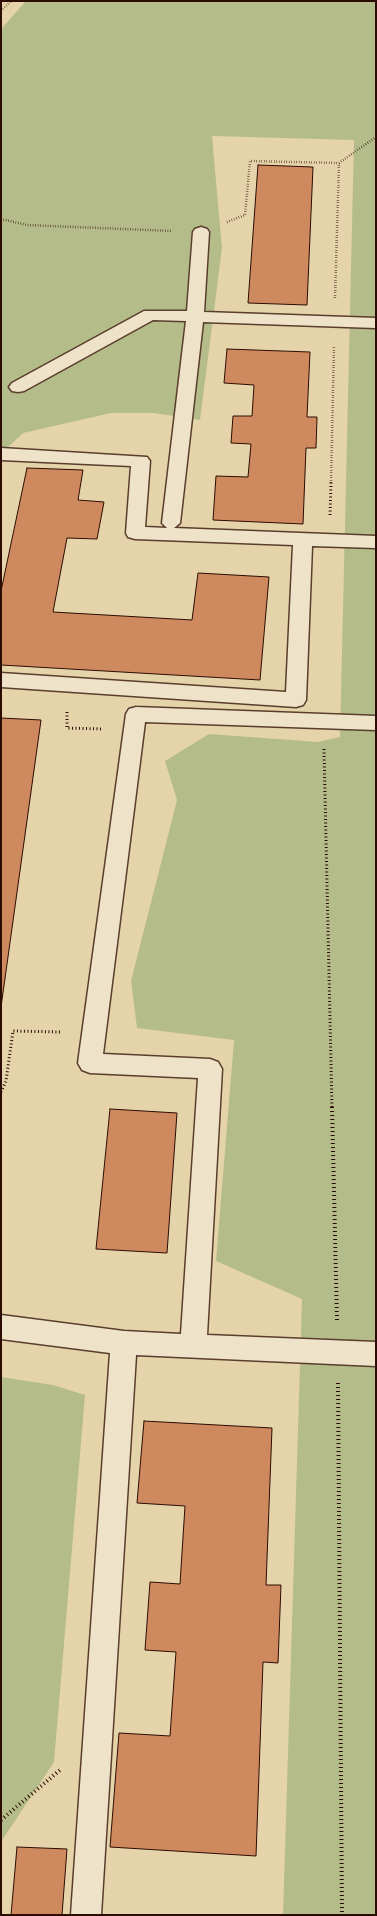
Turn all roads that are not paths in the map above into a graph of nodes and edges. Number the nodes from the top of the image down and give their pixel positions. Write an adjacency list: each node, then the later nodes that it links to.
1 (201, 232): 2 (lane)
2 (195, 317): 3 (lane); 4 (lane); 6 (lane)
3 (376, 323)
4 (18, 387)
5 (1, 454): 7 (lane)
6 (171, 523)
7 (303, 539): 8 (lane); 9 (lane)
8 (376, 542)
9 (1, 680)
10 (376, 723): 13 (lane)
11 (1, 1327): 12 (lane)
12 (124, 1343): 13 (lane); 15 (lane)
13 (193, 1346): 14 (lane)
14 (376, 1354)
15 (86, 1915)

